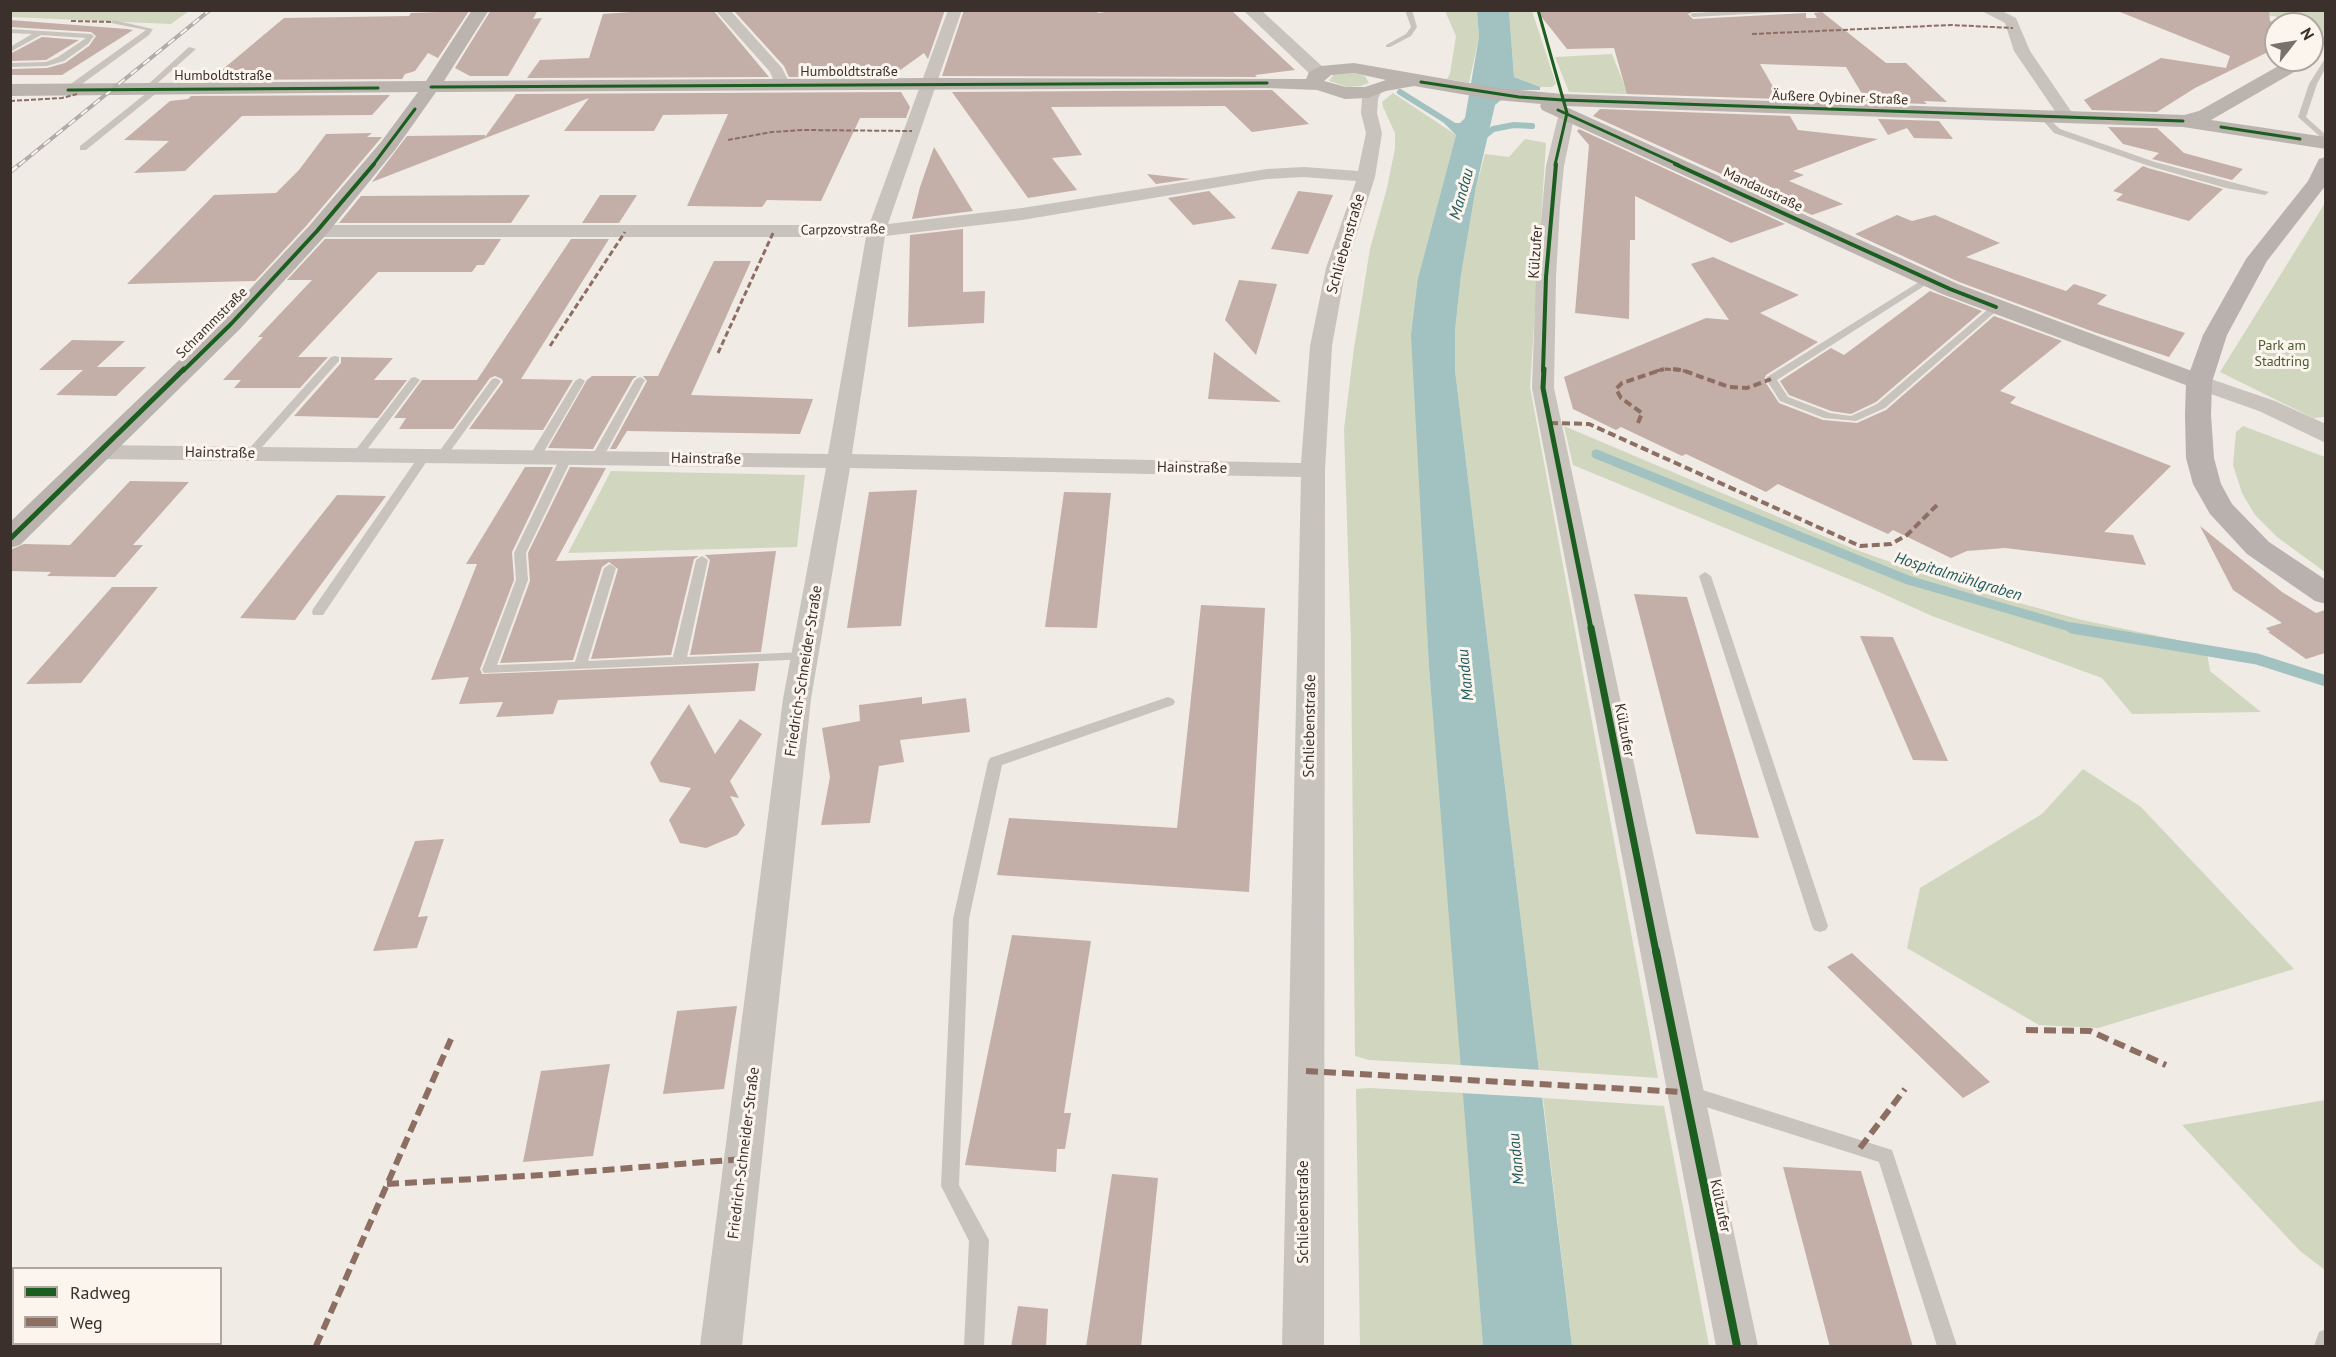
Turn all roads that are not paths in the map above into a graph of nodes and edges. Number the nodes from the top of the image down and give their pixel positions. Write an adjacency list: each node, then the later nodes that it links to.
1 (481, 10): 23 (main road, Schrammstraße)
2 (722, 10): 22 (street)
3 (954, 10): 21 (street, Friedrich-Schneider-Straße)
4 (1251, 10): 12 (street)
5 (1408, 10): 13 (lane)
6 (1818, 10): 8 (lane)
7 (1987, 10): 30 (street)
8 (1694, 15)
9 (113, 22): 26 (lane)
10 (10, 31): 11 (lane)
11 (39, 33): 15 (lane); 17 (lane)
12 (1291, 45): 18 (street); 20 (street)
13 (1388, 46)
14 (192, 48): 24 (lane)
15 (10, 50)
16 (2325, 59): 32 (lane)
17 (10, 65)
18 (1337, 68): 20 (main road); 27 (main road)
19 (2281, 72): 31 (main road)
20 (1317, 78): 21 (main road, Humboldtstraße); 27 (main road)
21 (930, 83): 22 (main road, Humboldtstraße); 38 (street, Friedrich-Schneider-Straße)
22 (782, 84): 23 (main road, Humboldtstraße)
23 (431, 87): 24 (main road, Humboldtstraße); 37 (main road, Schrammstraße)
24 (151, 89): 26 (main road, Humboldtstraße); 33 (lane)
25 (10, 90): 26 (main road, Humboldtstraße)
26 (68, 90)
27 (1376, 91): 28 (main road, Mandaustraße); 35 (street, Schliebenstraße)
28 (1556, 106): 29 (main road, Äußere Oybiner Straße); 39 (main road, Mandaustraße); 68 (street, Külzufer)
29 (2043, 116): 30 (main road, Äußere Oybiner Straße); 36 (lane)
30 (2067, 117): 31 (main road, Äußere Oybiner Straße)
31 (2183, 122): 32 (main road, Äußere Oybiner Straße)
32 (2325, 142)
33 (83, 148)
34 (2325, 163): 46 (main road)
35 (1366, 177): 38 (street, Carpzovstraße); 56 (street, Schliebenstraße)
36 (2265, 192)
37 (316, 231): 38 (street, Carpzovstraße); 48 (main road, Schrammstraße)
38 (876, 231): 55 (street, Friedrich-Schneider-Straße)
39 (1930, 279): 40 (main road, Mandaustraße); 40 (lane)
40 (1996, 307): 46 (main road, Mandaustraße)
41 (335, 359): 49 (lane)
42 (415, 380): 50 (lane)
43 (640, 380): 54 (lane)
44 (496, 381): 51 (lane)
45 (580, 381): 52 (lane)
46 (2199, 382): 47 (street); 61 (main road)
47 (2325, 438)
48 (99, 452): 49 (street, Hainstraße); 57 (main road, Schrammstraße)
49 (250, 454): 50 (street, Hainstraße)
50 (358, 454): 51 (street, Hainstraße)
51 (434, 455): 52 (street, Hainstraße); 62 (lane)
52 (536, 455): 53 (street, Hainstraße)
53 (567, 456): 54 (street, Hainstraße); 65 (lane)
54 (598, 456): 55 (street, Hainstraße)
55 (840, 462): 56 (street, Hainstraße); 63 (street, Friedrich-Schneider-Straße)
56 (1313, 470): 72 (street, Schliebenstraße)
57 (10, 539)
58 (702, 560): 64 (lane)
59 (610, 568): 65 (lane)
60 (1705, 576): 67 (lane)
61 (2325, 594)
62 (318, 612)
63 (805, 656): 64 (lane); 70 (street, Friedrich-Schneider-Straße)
64 (680, 662): 65 (lane)
65 (580, 666)
66 (1168, 702): 71 (lane)
67 (1820, 926)
68 (1684, 1092): 73 (street, Külzufer); 74 (lane)
69 (2325, 1339): 75 (lane)
70 (721, 1347)
71 (974, 1347)
72 (1303, 1347)
73 (1737, 1347)
74 (1947, 1347)
75 (2324, 1347)

